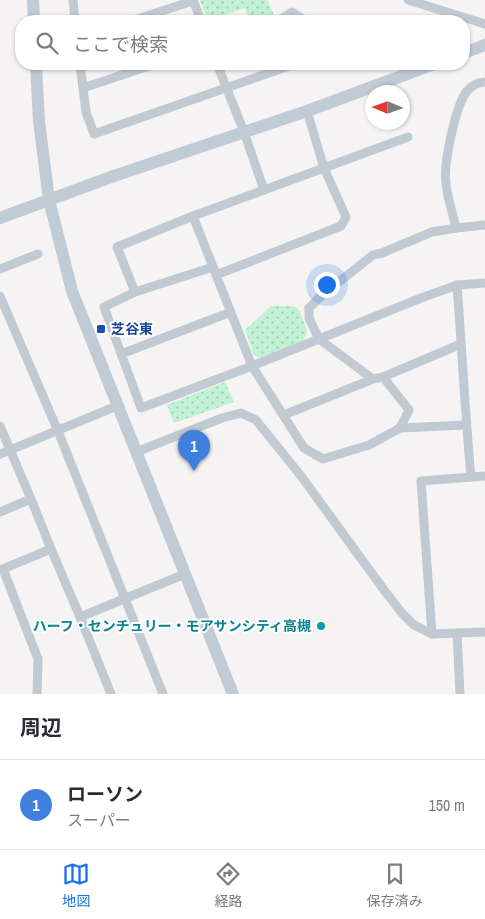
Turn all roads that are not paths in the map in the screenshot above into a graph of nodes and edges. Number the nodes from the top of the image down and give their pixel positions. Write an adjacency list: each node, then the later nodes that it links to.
1 (33, 0): 5 (street)
2 (73, 0): 6 (street)
3 (408, 0): 9 (street)
4 (193, 1): 7 (street); 8 (street)
5 (34, 15)
6 (74, 15)
7 (150, 15)
8 (199, 15)
9 (456, 15)
10 (470, 19): 11 (street)
11 (485, 24)
12 (485, 45): 13 (street)
13 (470, 51)
14 (36, 70): 28 (street)
15 (81, 70): 21 (street)
16 (137, 70): 21 (street)
17 (219, 70): 22 (street)
18 (278, 70): 22 (street)
19 (418, 70): 23 (street)
20 (485, 82): 32 (street)
21 (83, 88): 22 (street)
22 (226, 88): 24 (street)
23 (307, 111): 24 (street); 26 (street)
24 (244, 132): 27 (street); 28 (street)
25 (408, 137): 26 (street)
26 (324, 168): 27 (street); 35 (street)
27 (264, 190): 29 (street)
28 (49, 200): 30 (street); 47 (street)
29 (193, 216): 35 (street); 38 (street)
30 (0, 218)
31 (485, 225): 32 (street)
32 (456, 228): 41 (street)
33 (38, 254): 34 (street)
34 (0, 268)
35 (215, 271): 38 (street); 40 (street)
36 (485, 283): 37 (street)
37 (457, 285): 41 (street); 42 (street)
38 (135, 292): 43 (street)
39 (0, 296): 52 (street)
40 (231, 312): 43 (street); 44 (street)
41 (319, 339): 44 (street); 46 (street)
42 (462, 344): 45 (street); 49 (street)
43 (121, 354): 44 (street)
44 (252, 366): 48 (street)
45 (383, 377): 46 (street); 51 (street)
46 (373, 379): 48 (street)
47 (117, 406): 52 (street); 54 (street)
48 (284, 415): 51 (street)
49 (466, 425): 51 (street); 57 (street)
50 (0, 426): 53 (street)
51 (400, 428)
52 (58, 431): 53 (street); 63 (street)
53 (10, 450): 55 (street); 58 (street)
54 (136, 452): 62 (street); 67 (street)
55 (0, 454)
56 (485, 476): 57 (street)
57 (470, 477): 67 (street)
58 (31, 500): 59 (street); 60 (street)
59 (0, 512)
60 (50, 549): 61 (street); 64 (street)
61 (1, 569): 68 (street)
62 (185, 574): 63 (street); 71 (street)
63 (126, 599): 64 (street); 70 (street)
64 (80, 617): 69 (street)
65 (485, 632): 66 (street)
66 (457, 633): 67 (street); 72 (street)
67 (432, 634)
68 (37, 694)
69 (111, 694)
70 (164, 694)
71 (233, 694)
72 (460, 694)

